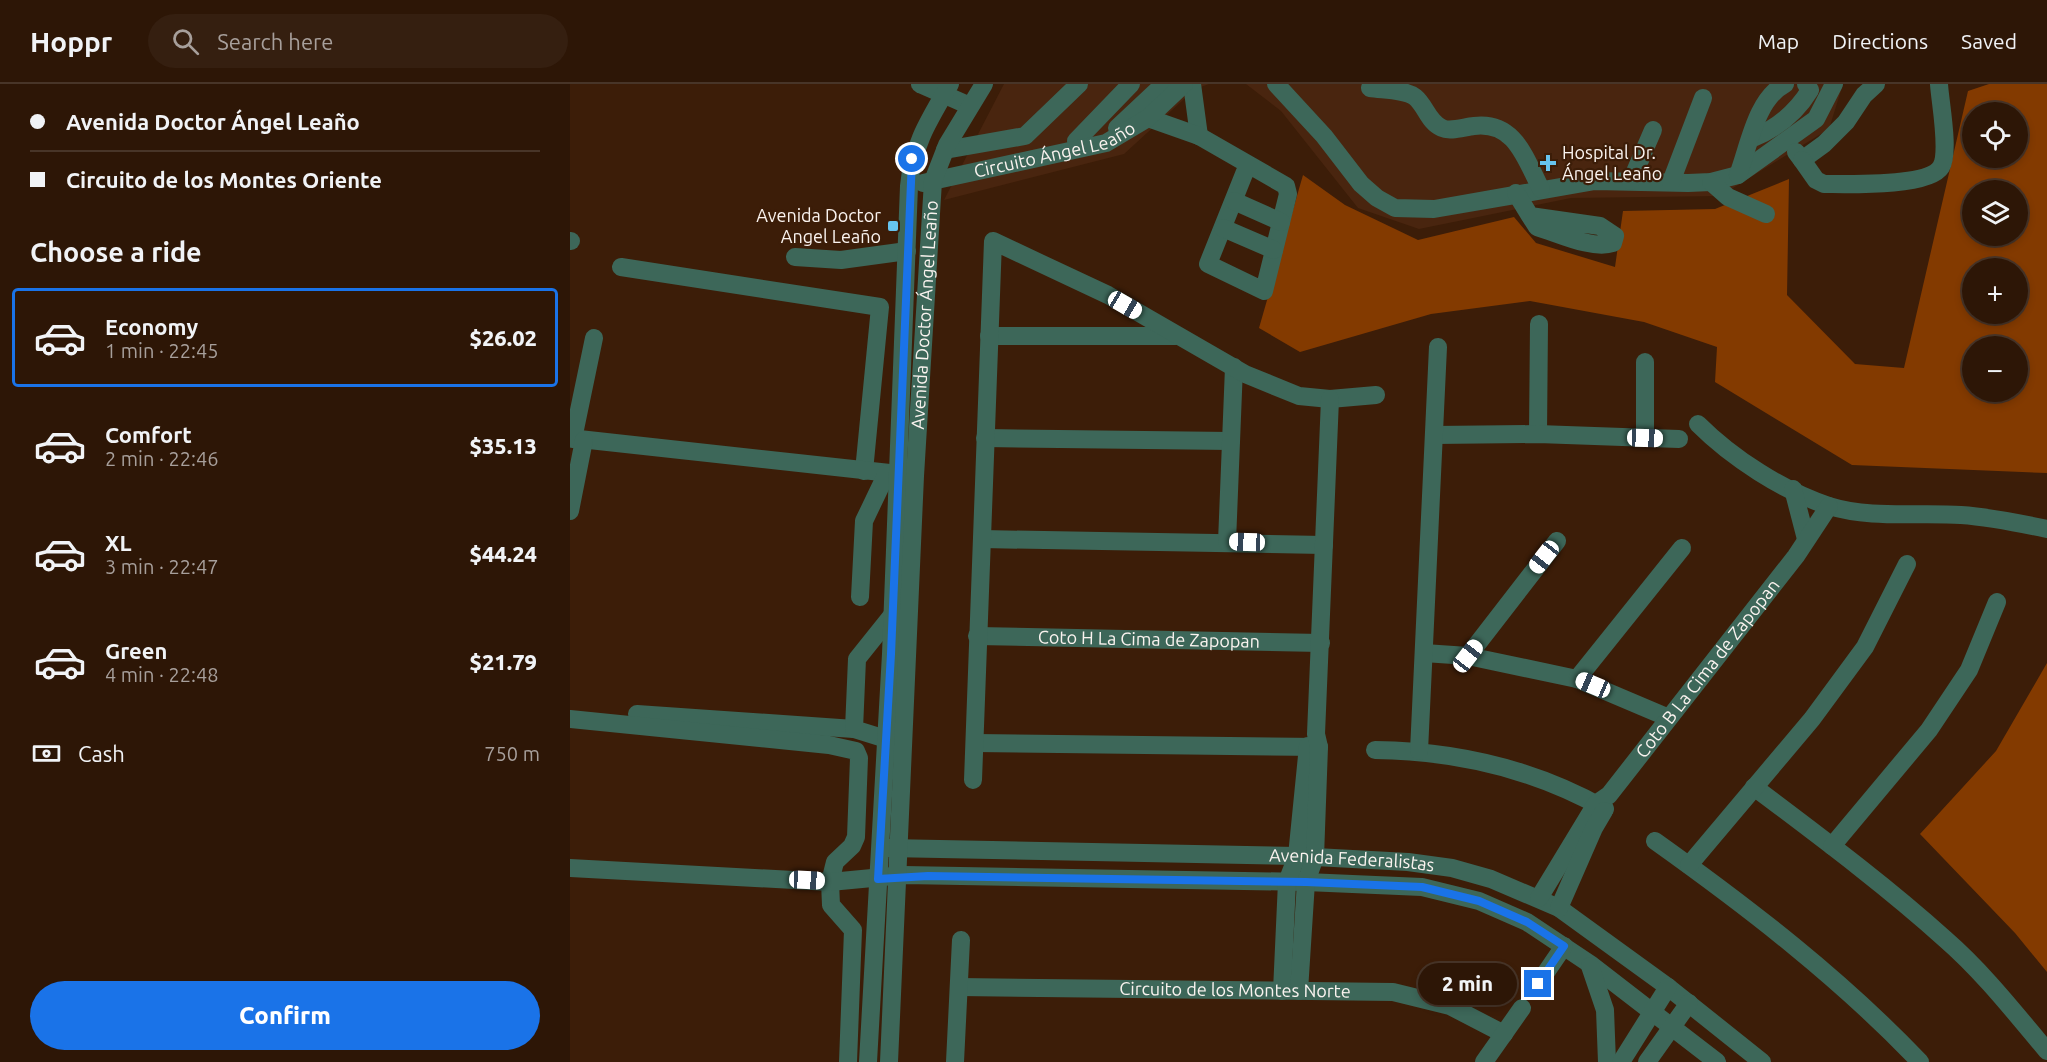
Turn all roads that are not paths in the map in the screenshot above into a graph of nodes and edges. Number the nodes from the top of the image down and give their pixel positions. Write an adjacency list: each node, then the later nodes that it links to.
1 (984, 84): 17 (street, Avenida Doctor Ángel Leaño)
2 (1078, 84): 24 (street)
3 (1131, 84): 22 (street)
4 (1164, 84): 22 (street)
5 (1184, 84): 18 (street, Circuito Ángel Leaño)
6 (1192, 84): 20 (street)
7 (1276, 84): 34 (street)
8 (1785, 84): 21 (street)
9 (1806, 84): 21 (street)
10 (1834, 84): 23 (street)
11 (1876, 84): 25 (street)
12 (1939, 84): 25 (street)
13 (919, 85): 15 (street)
14 (1370, 88): 33 (street)
15 (946, 89): 17 (street); 29 (street, Avenida Doctor Ángel Leaño)
16 (1703, 98): 31 (street)
17 (970, 106): 27 (street, Avenida Doctor Ángel Leaño)
18 (1148, 118): 20 (street); 27 (street, Circuito Ángel Leaño)
19 (1653, 130): 30 (street)
20 (1199, 136): 26 (street)
21 (1751, 139): 28 (street)
22 (1076, 141): 24 (street)
23 (1786, 142): 25 (street); 28 (street)
24 (1028, 143): 27 (street)
25 (1802, 160)
26 (1248, 164): 35 (street); 38 (street)
27 (939, 166): 29 (street); 62 (street, Avenida Doctor Ángel Leaño)
28 (1738, 175): 32 (street)
29 (910, 178): 41 (street, Avenida Doctor Ángel Leaño)
30 (1631, 181): 31 (street); 33 (street)
31 (1671, 182): 32 (street)
32 (1711, 182): 36 (street)
33 (1541, 189): 34 (street)
34 (1516, 193): 37 (street)
35 (1234, 201): 38 (street); 39 (street)
36 (1766, 214)
37 (1530, 216)
38 (1281, 222): 40 (street)
39 (1223, 228): 40 (street); 40 (street)
40 (1274, 250)
41 (907, 251): 42 (street); 62 (street, Avenida Doctor Ángel Leaño)
42 (795, 257)
43 (621, 267): 61 (street)
44 (1539, 324): 54 (street)
45 (989, 336): 46 (street); 46 (street); 56 (street)
46 (1178, 336): 50 (street)
47 (594, 338): 58 (street)
48 (1438, 347): 55 (street)
49 (1645, 362): 57 (street)
50 (1233, 367): 52 (street); 60 (street)
51 (1376, 395): 52 (street)
52 (1330, 399): 71 (street)
53 (1698, 424): 63 (street)
54 (1538, 434): 55 (street); 57 (street)
55 (1434, 435): 79 (street)
56 (986, 438): 60 (street); 67 (street)
57 (1645, 438): 59 (street)
58 (576, 439): 61 (street); 65 (street)
59 (1679, 440)
60 (1231, 441): 70 (street)
61 (864, 471): 62 (street)
62 (900, 475): 74 (street); 76 (street, Avenida Doctor Ángel Leaño); 96 (street, Avenida Doctor Ángel Leaño)
63 (1793, 489): 64 (street); 68 (street)
64 (1829, 506): 66 (street); 68 (street, Coto B La Cima de Zapopan)
65 (570, 511)
66 (2047, 529)
67 (982, 539): 70 (street); 77 (street)
68 (1806, 539): 83 (street, Coto B La Cima de Zapopan)
69 (1557, 541): 80 (street)
70 (1227, 542): 71 (street)
71 (1324, 544): 78 (street)
72 (1682, 548): 81 (street)
73 (1907, 564): 92 (street)
74 (860, 597)
75 (1997, 602): 95 (street)
76 (893, 614): 85 (street); 86 (street, Avenida Doctor Ángel Leaño)
77 (977, 636): 78 (street, Coto H La Cima de Zapopan); 87 (street)
78 (1321, 643): 88 (street)
79 (1424, 653): 80 (street); 90 (street)
80 (1468, 656): 81 (street)
81 (1578, 679): 83 (street)
82 (570, 707): 85 (street)
83 (1669, 718): 93 (street, Coto B La Cima de Zapopan)
84 (570, 719): 102 (street)
85 (854, 729): 86 (street)
86 (886, 739): 96 (street, Avenida Doctor Ángel Leaño)
87 (975, 743): 88 (street); 91 (street)
88 (1314, 743): 97 (street)
89 (1375, 750): 90 (street)
90 (1419, 751): 93 (street)
91 (973, 780)
92 (1754, 787): 95 (street); 98 (street)
93 (1603, 803): 105 (street, Coto B La Cima de Zapopan); 106 (street, Coto B La Cima de Zapopan)
94 (1656, 841): 98 (street)
95 (1832, 846): 122 (street)
96 (889, 848): 97 (street, Avenida Federalistas); 100 (street, Avenida Doctor Ángel Leaño); 101 (street, Avenida Doctor Ángel Leaño)
97 (1306, 857): 103 (street); 104 (street); 105 (street, Avenida Federalistas)
98 (1689, 865): 133 (street)
99 (570, 868): 102 (street, Avenida Federalistas)
100 (897, 876): 101 (street, Avenida Federalistas); 103 (street, Avenida Federalistas); 121 (street, Avenida Doctor Ángel Leaño)
101 (878, 879): 102 (street, Avenida Federalistas); 120 (street, Avenida Doctor Ángel Leaño)
102 (830, 882): 123 (street)
103 (1287, 882): 104 (street, Avenida Federalistas); 107 (street)
104 (1306, 882): 107 (street); 109 (street, Avenida Federalistas)
105 (1539, 898): 106 (street, Avenida Federalistas)
106 (1558, 908): 113 (street, Avenida Federalistas)
107 (1293, 926): 114 (street)
108 (961, 939): 112 (street)
109 (1564, 946): 110 (street, Avenida Federalistas); 111 (street)
110 (1590, 964): 117 (street, Avenida Federalistas); 128 (street)
111 (1538, 984)
112 (958, 987): 114 (street, Circuito de los Montes Norte); 126 (street)
113 (1668, 987): 115 (street, Avenida Federalistas); 117 (street)
114 (1291, 990): 119 (street, Circuito de los Montes Norte)
115 (1689, 1003): 118 (street); 132 (street, Avenida Federalistas)
116 (1522, 1008): 119 (street)
117 (1652, 1012): 118 (street, Avenida Federalistas); 129 (street)
118 (1672, 1028): 130 (street); 131 (street, Avenida Federalistas)
119 (1504, 1034): 127 (street)
120 (870, 1040): 121 (street); 124 (street, Avenida Doctor Ángel Leaño)
121 (890, 1041): 125 (street, Avenida Doctor Ángel Leaño)
122 (2047, 1051)
123 (848, 1062)
124 (868, 1062)
125 (889, 1062)
126 (955, 1062)
127 (1484, 1062)
128 (1607, 1062)
129 (1621, 1062)
130 (1647, 1062)
131 (1717, 1062)
132 (1762, 1062)
133 (1920, 1062)

